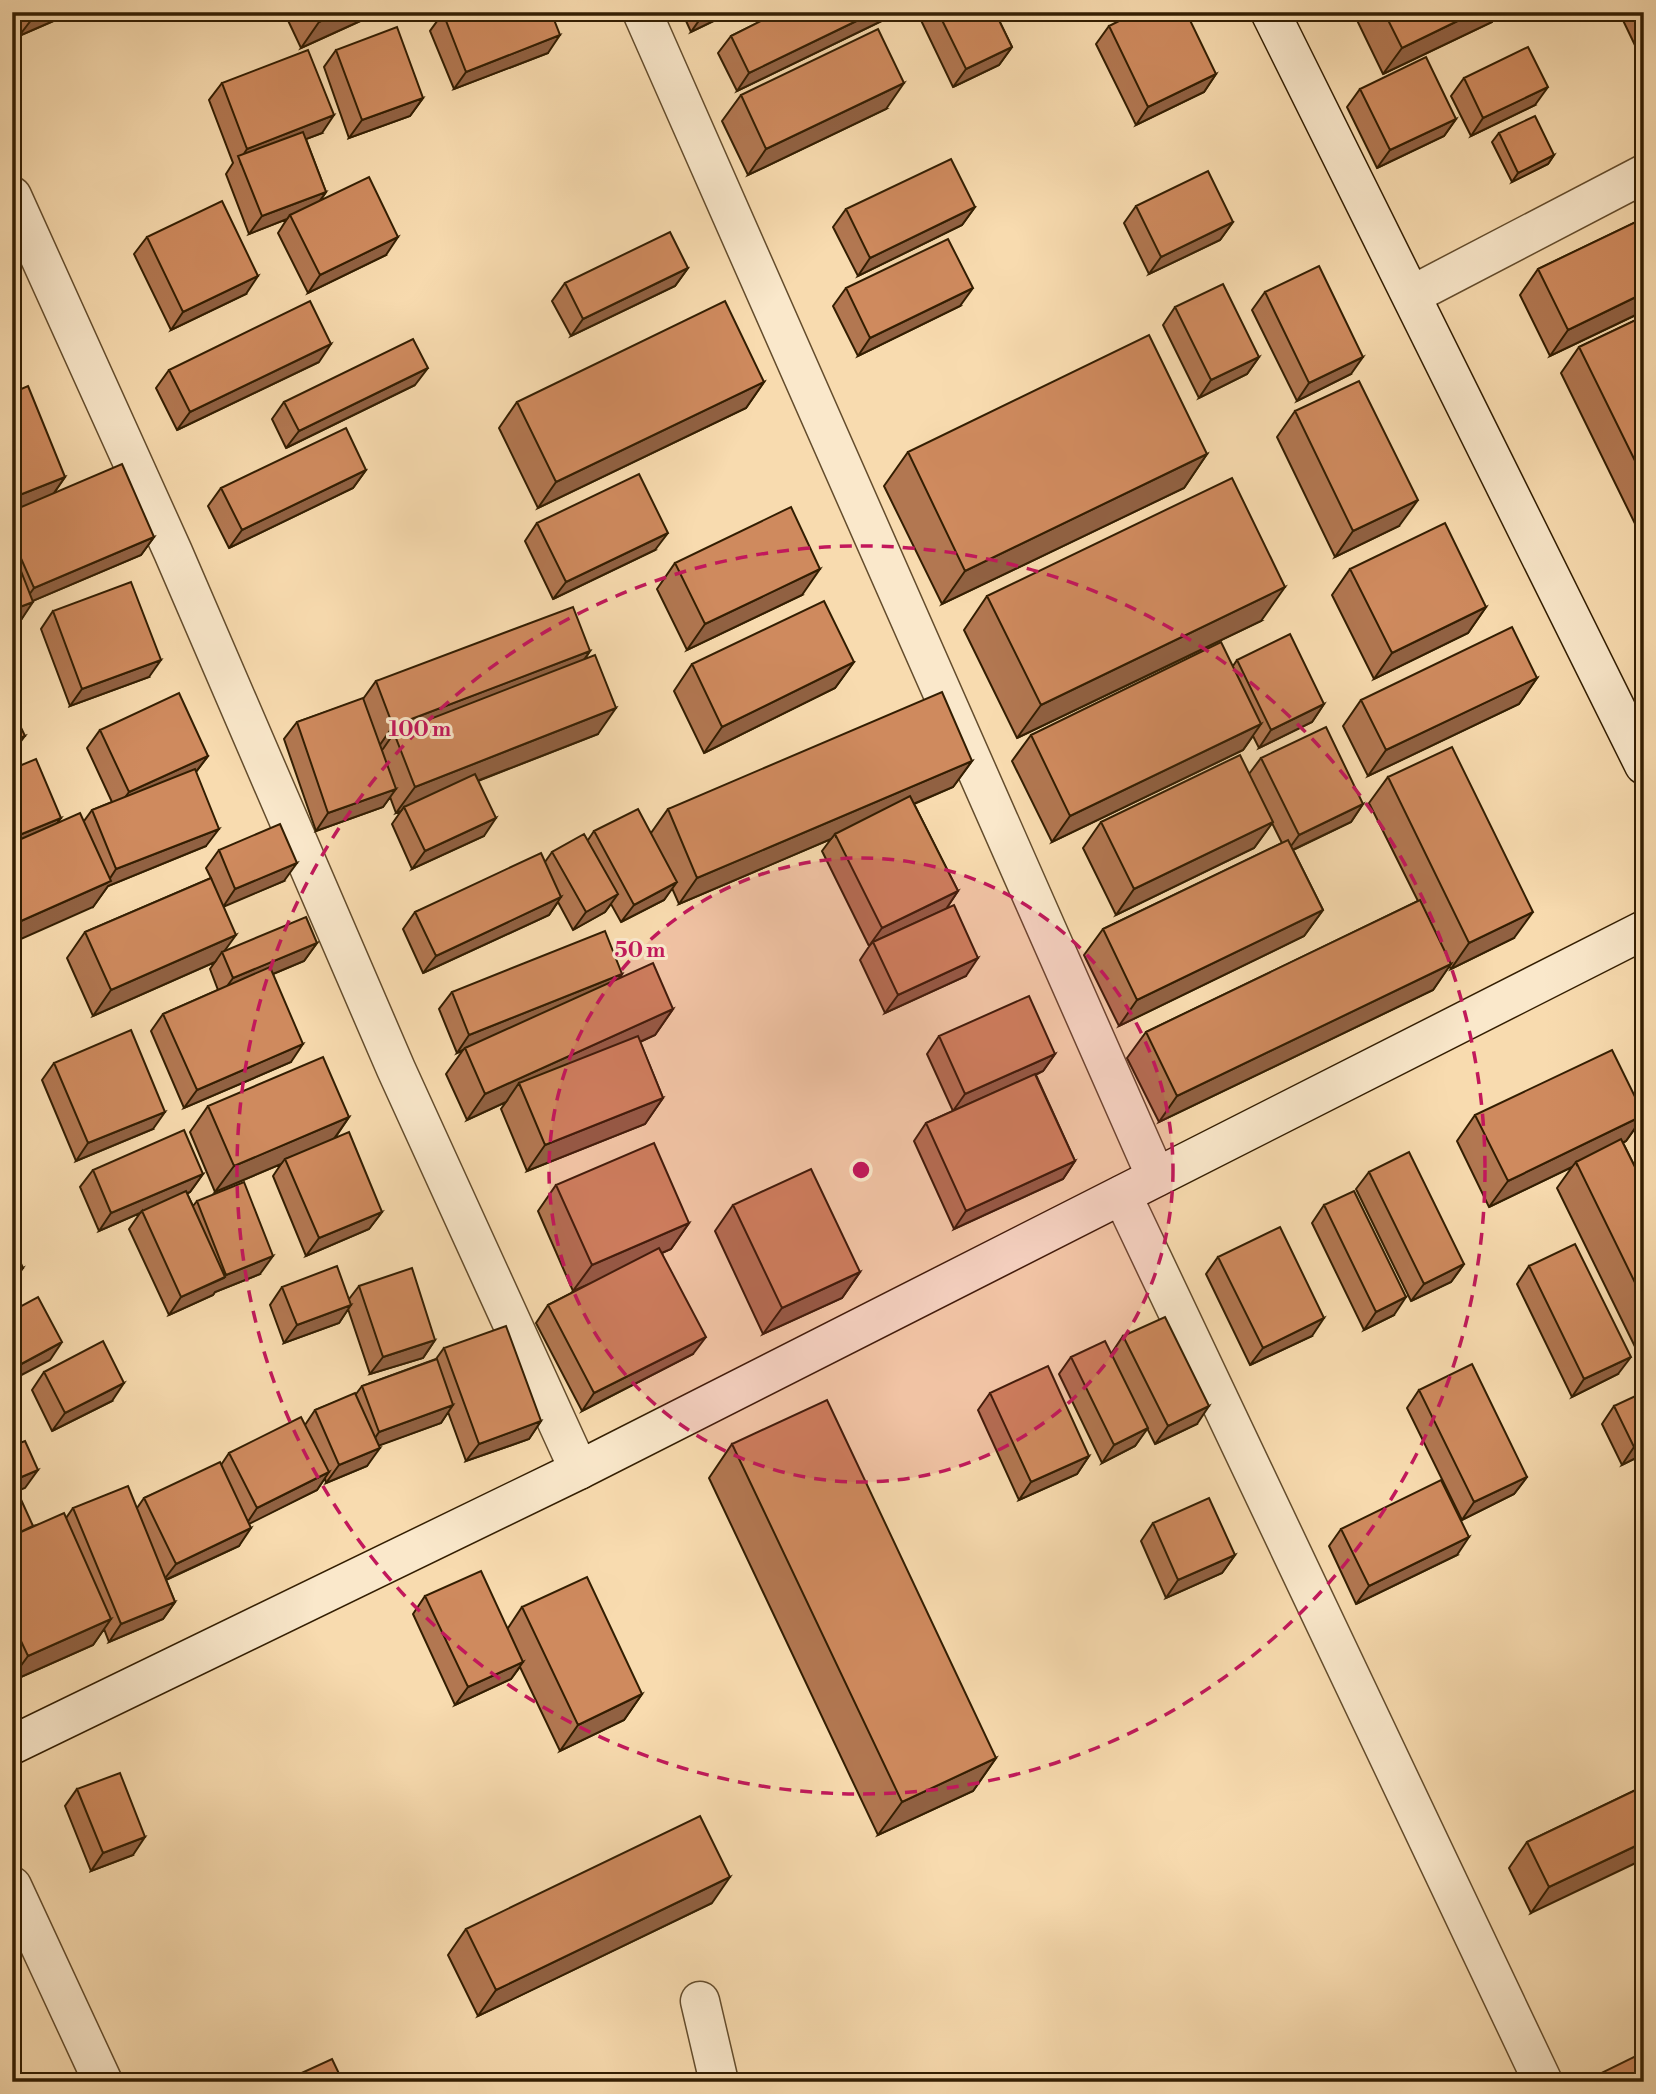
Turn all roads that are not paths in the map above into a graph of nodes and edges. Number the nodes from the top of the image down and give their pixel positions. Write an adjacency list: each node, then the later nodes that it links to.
1 (642, 12): 8 (street)
2 (1269, 12): 5 (street)
3 (1644, 174): 5 (street)
4 (12, 196): 10 (street)
5 (1412, 295): 6 (street)
6 (1644, 765)
7 (1644, 930): 8 (street)
8 (1156, 1177): 9 (street)
9 (1122, 1195): 10 (street); 16 (street)
10 (579, 1470): 11 (street)
11 (12, 1745)
12 (12, 1886): 14 (street)
13 (700, 2001): 15 (street)
14 (103, 2082)
15 (719, 2082)
16 (1544, 2082)

